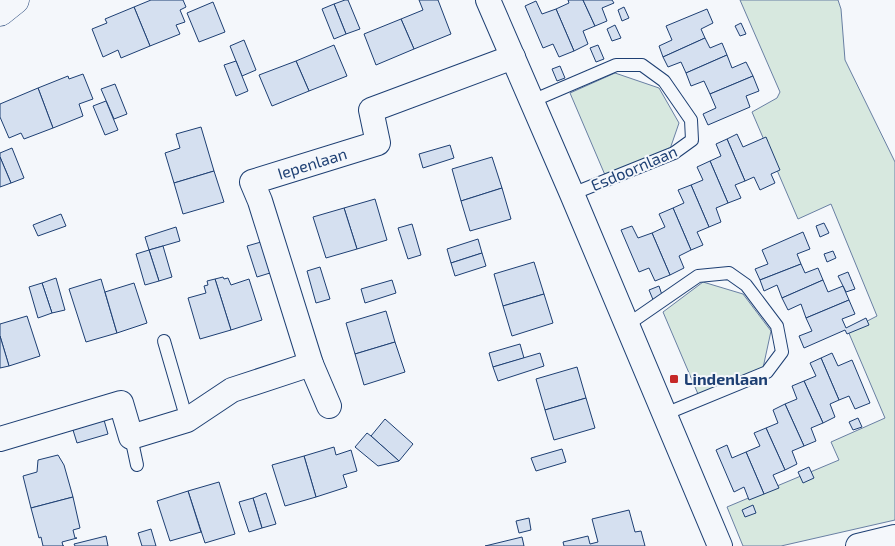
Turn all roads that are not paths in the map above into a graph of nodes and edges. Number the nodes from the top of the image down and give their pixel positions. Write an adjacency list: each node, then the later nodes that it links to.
1 (15, 0): 3 (street)
2 (488, 0): 4 (street, Esdoornlaan)
3 (0, 12)
4 (513, 57): 5 (street, Esdoornlaan); 9 (street, Iepenlaan)
5 (532, 101): 6 (street, Esdoornlaan); 6 (lane, Esdoornlaan)
6 (572, 194): 7 (street, Esdoornlaan)
7 (626, 325): 11 (street, Esdoornlaan); 11 (lane)
8 (164, 341): 12 (lane)
9 (312, 364): 10 (street, Iepenlaan); 12 (street)
10 (329, 406)
11 (665, 414): 17 (street, Esdoornlaan)
12 (187, 420): 13 (street)
13 (131, 437): 14 (street); 15 (lane)
14 (0, 439)
15 (137, 465)
16 (895, 537): 18 (street)
17 (720, 546)
18 (858, 546)

